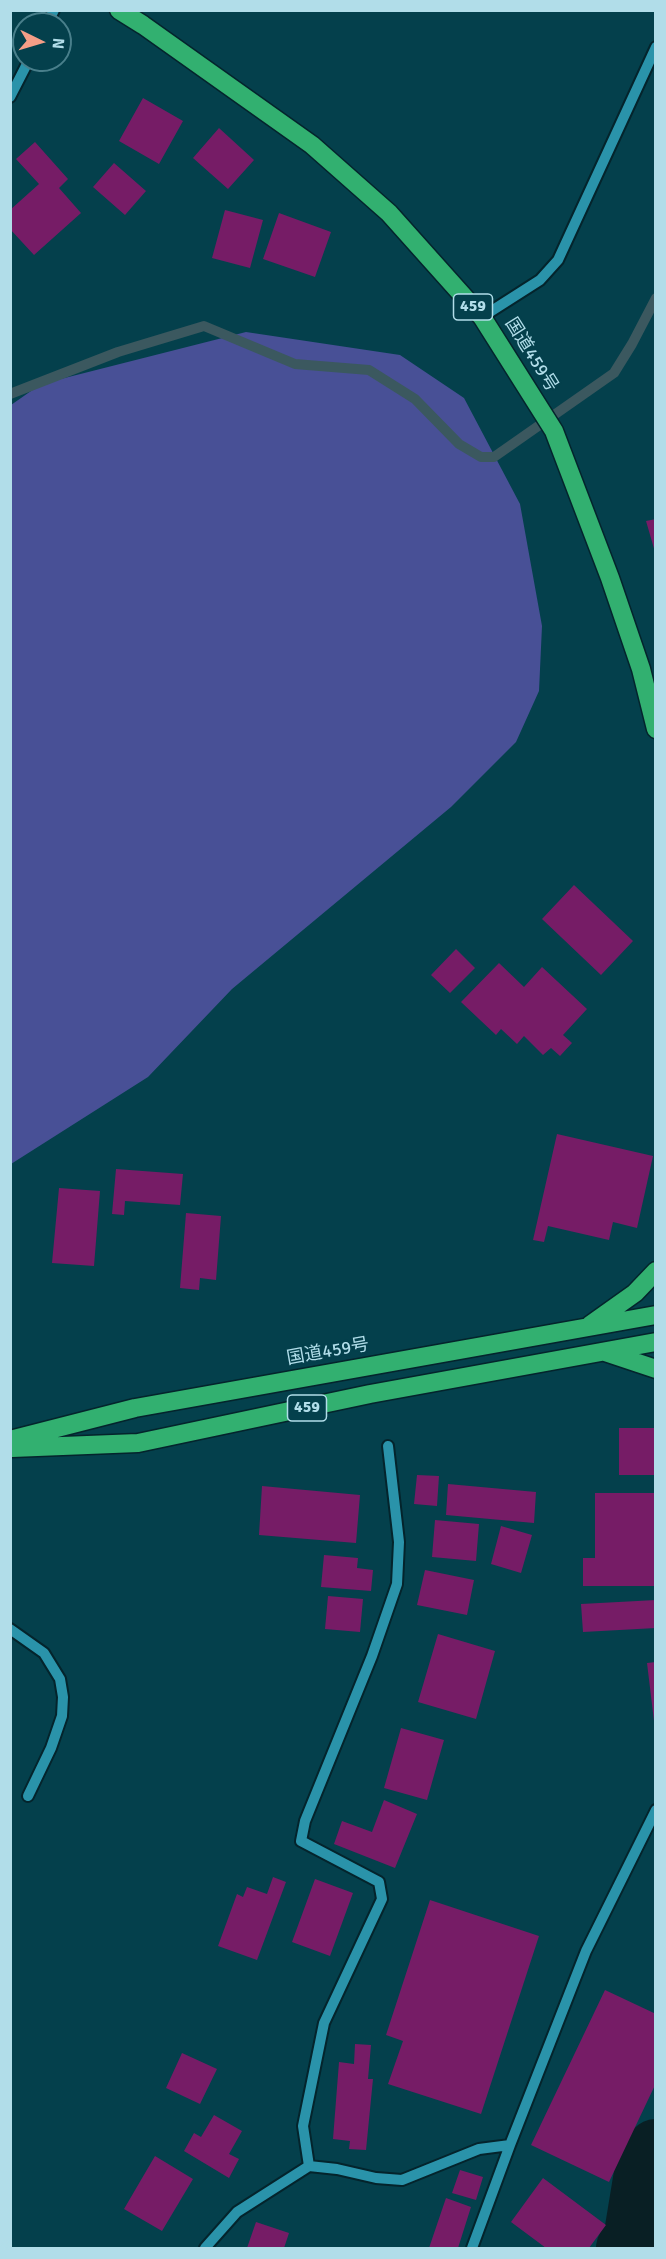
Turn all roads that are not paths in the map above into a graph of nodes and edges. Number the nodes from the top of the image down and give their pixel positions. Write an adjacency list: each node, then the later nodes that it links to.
1 (118, 10): 5 (highway, 国道459号 / 459)
2 (656, 46): 5 (street)
3 (23, 72): 4 (street)
4 (10, 97)
5 (482, 317): 6 (highway, 国道459号 / 459)
6 (656, 729)
7 (656, 1271): 9 (highway)
8 (656, 1315): 9 (highway, 国道459号 / 459)
9 (586, 1328): 13 (highway, 国道459号 / 459)
10 (656, 1342): 11 (highway, 459)
11 (601, 1351): 12 (highway); 15 (highway, 459)
12 (656, 1369)
13 (10, 1440)
14 (388, 1446): 20 (street)
15 (10, 1448)
16 (10, 1629): 17 (street)
17 (28, 1796)
18 (656, 1810): 19 (street)
19 (510, 2145): 20 (street); 22 (street)
20 (309, 2166): 21 (street)
21 (205, 2248)
22 (472, 2248)

